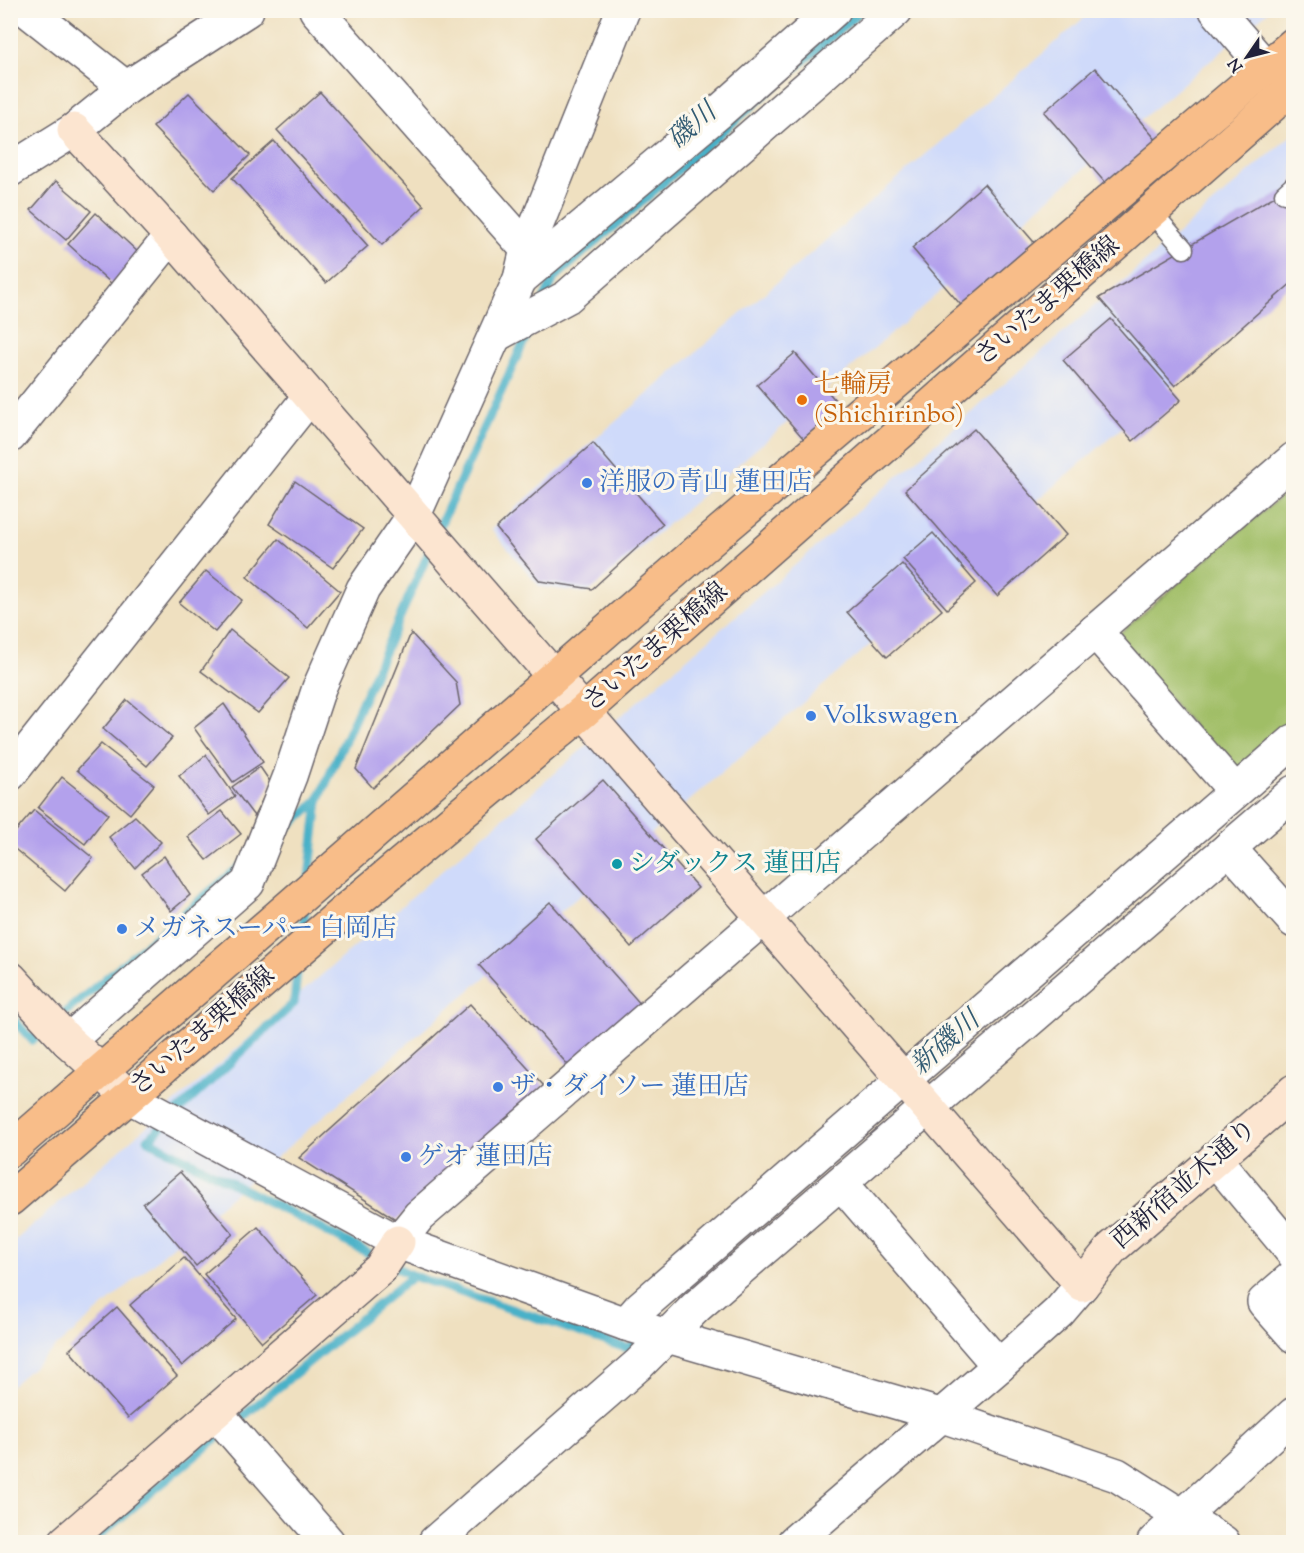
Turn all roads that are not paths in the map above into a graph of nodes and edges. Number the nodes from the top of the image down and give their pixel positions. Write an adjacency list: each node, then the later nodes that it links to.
1 (27, 10): 10 (street)
2 (247, 10): 10 (street)
3 (316, 10): 16 (street)
4 (623, 10): 16 (street)
5 (834, 10): 16 (street)
6 (896, 10): 17 (street)
7 (1215, 10): 9 (street)
8 (1293, 44): 9 (main road, さいたま栗橋線)
9 (1285, 86): 13 (main road, さいたま栗橋線); 23 (main road, さいたま栗橋線)
10 (126, 88): 11 (street)
11 (74, 130): 12 (street); 14 (street)
12 (10, 170)
13 (1151, 211): 15 (lane); 24 (main road, さいたま栗橋線)
14 (171, 236): 18 (street); 19 (street)
15 (1184, 249)
16 (524, 264): 17 (street)
17 (496, 335): 21 (street)
18 (310, 396): 21 (street); 26 (street)
19 (10, 436)
20 (1293, 459): 22 (street)
21 (414, 515): 23 (street); 33 (street)
22 (1095, 631): 27 (street); 30 (street)
23 (554, 676): 24 (street); 34 (main road, さいたま栗橋線)
24 (584, 711): 30 (street); 37 (main road, さいたま栗橋線)
25 (1293, 741): 27 (street)
26 (10, 774)
27 (1235, 791): 35 (street)
28 (1293, 792): 29 (street)
29 (1228, 848): 31 (street); 38 (street)
30 (764, 918): 35 (street); 43 (street)
31 (1293, 921)
32 (10, 978): 33 (street)
33 (68, 1041): 34 (street)
34 (100, 1073): 37 (street); 39 (main road, さいたま栗橋線)
35 (905, 1080): 38 (street); 47 (street)
36 (1293, 1091): 40 (street, 西新宿並木通り)
37 (128, 1096): 42 (main road, さいたま栗橋線); 43 (street)
38 (929, 1107): 41 (street); 46 (street)
39 (10, 1150)
40 (1215, 1159): 44 (street); 46 (street, 西新宿並木通り)
41 (841, 1183): 48 (street); 50 (street)
42 (10, 1199)
43 (398, 1242): 47 (street); 51 (street)
44 (1293, 1254)
45 (1293, 1276): 49 (street)
46 (1082, 1286): 50 (street)
47 (627, 1324): 48 (street)
48 (669, 1335): 53 (street); 57 (street)
49 (1293, 1336)
50 (999, 1366): 53 (street)
51 (215, 1412): 55 (street); 56 (street)
52 (1293, 1414): 54 (street)
53 (940, 1415): 54 (street); 58 (street)
54 (1182, 1517): 59 (street); 60 (street)
55 (65, 1542)
56 (328, 1542)
57 (435, 1542)
58 (794, 1542)
59 (1154, 1542)
60 (1223, 1542)

